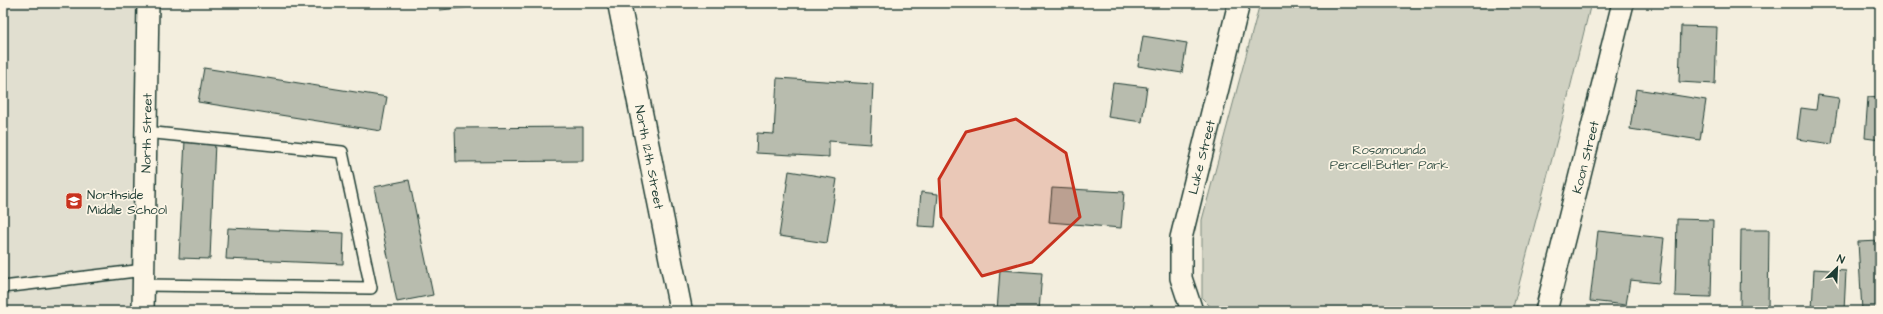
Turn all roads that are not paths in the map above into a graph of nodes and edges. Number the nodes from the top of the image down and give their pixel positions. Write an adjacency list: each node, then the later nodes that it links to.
1 (148, 3): 5 (street, North Street)
2 (619, 3): 9 (main road, North 12th Street)
3 (1239, 3): 10 (street, Luke Street)
4 (1623, 3): 11 (street, Koon Street)
5 (146, 132): 6 (street, North Street); 6 (lane)
6 (144, 278): 7 (lane); 8 (street, North Street)
7 (3, 287)
8 (143, 311)
9 (681, 311)
10 (1192, 311)
11 (1546, 311)

